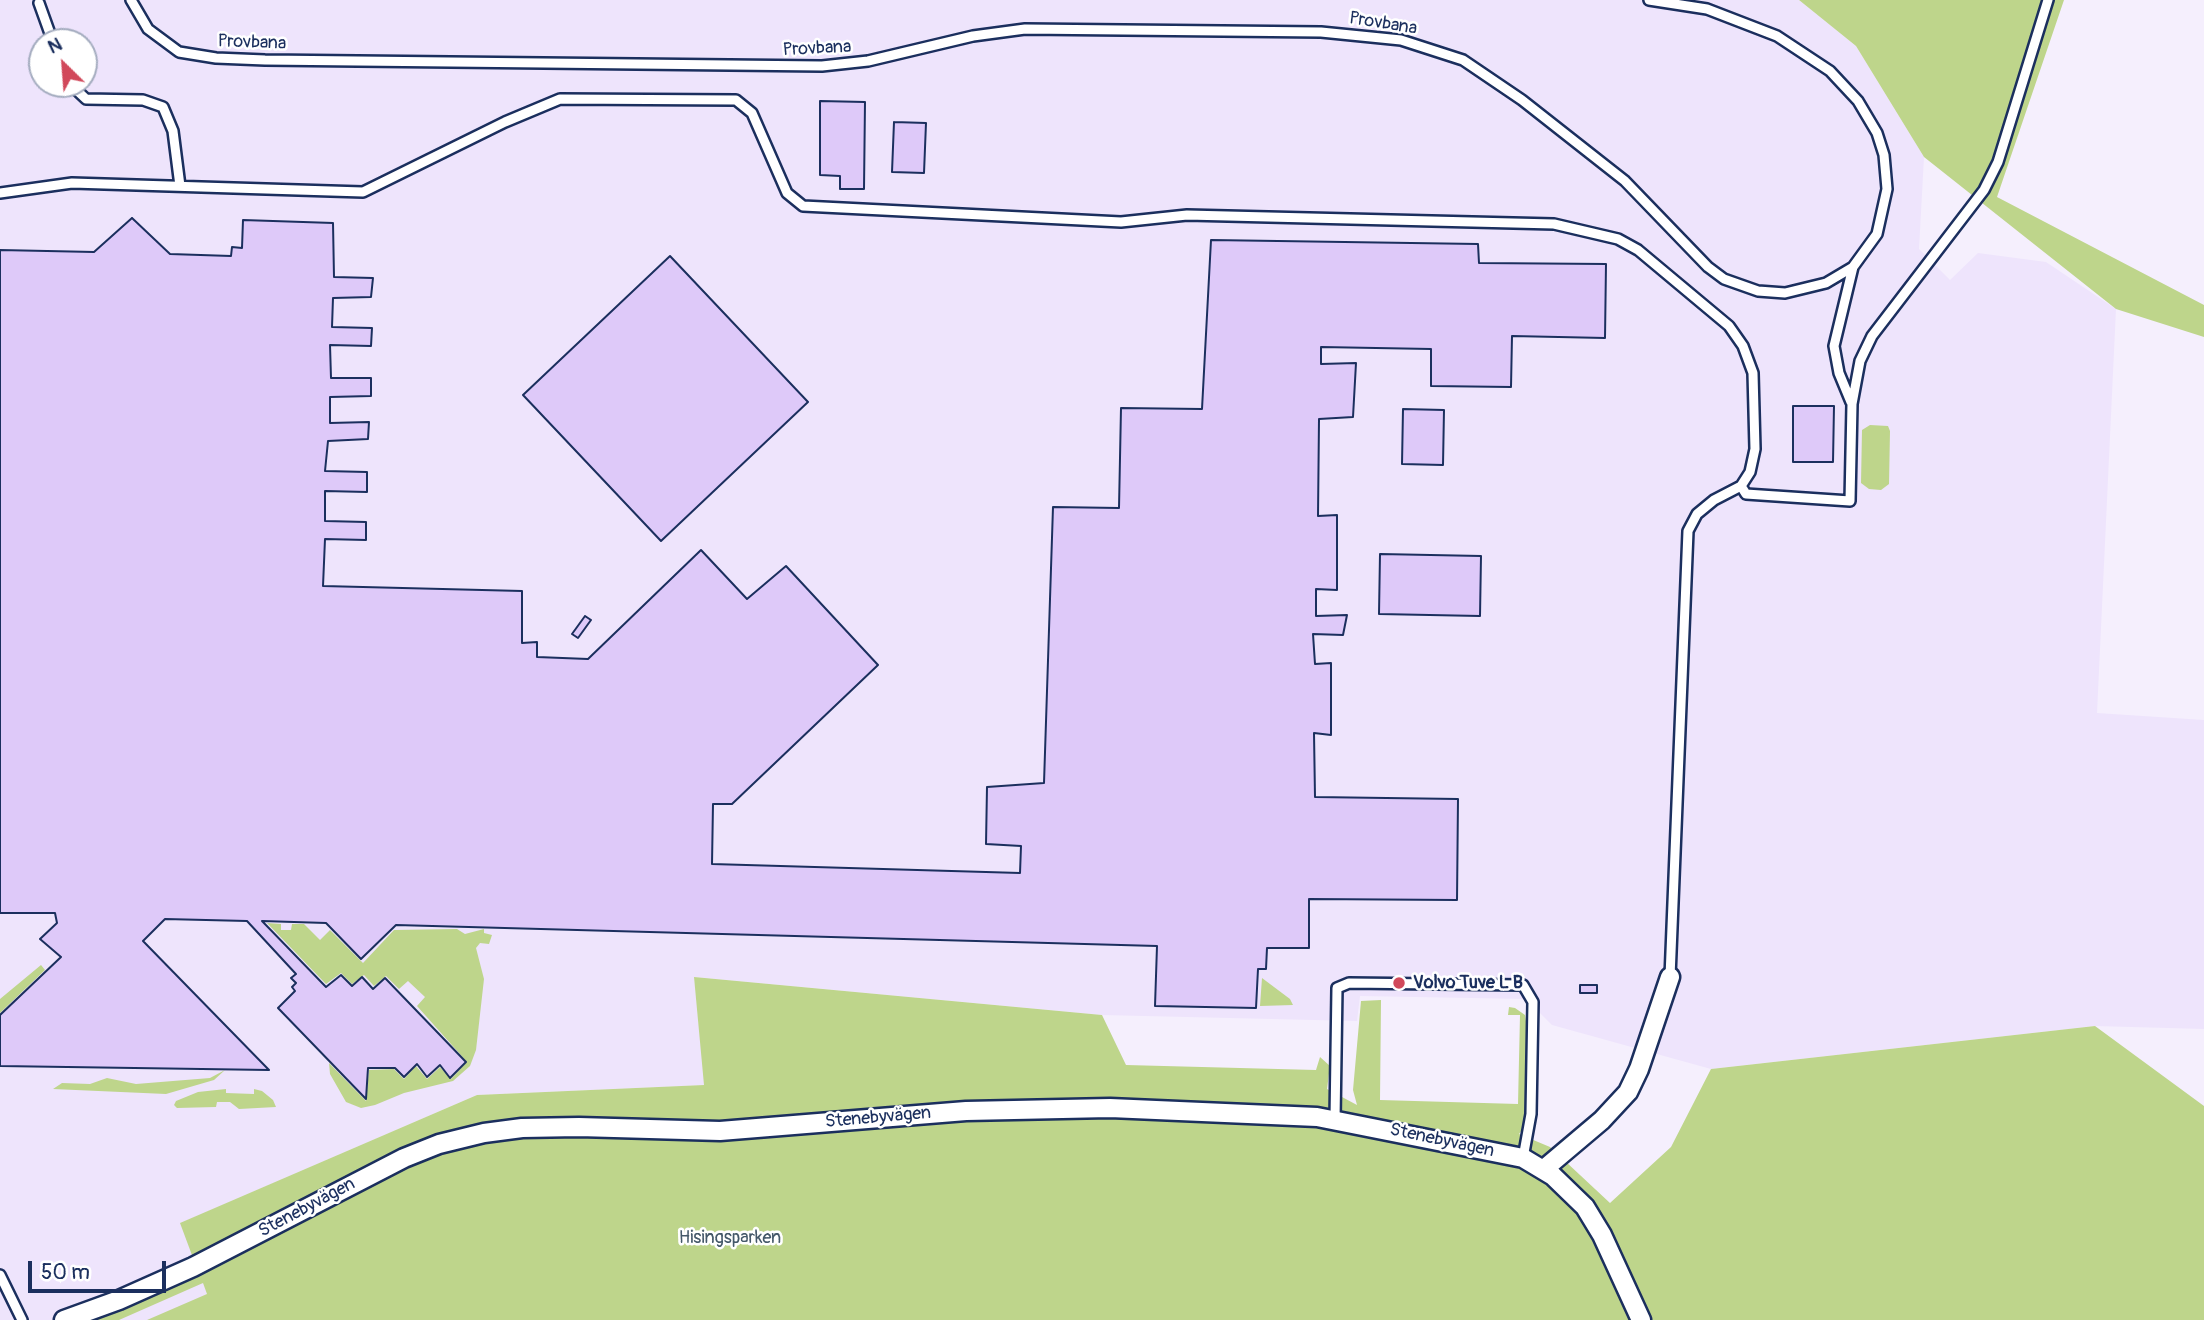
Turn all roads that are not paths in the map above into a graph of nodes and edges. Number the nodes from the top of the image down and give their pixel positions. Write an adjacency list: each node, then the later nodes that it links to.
1 (131, 0): 9 (lane, Provbana)
2 (1649, 0): 9 (lane, Provbana)
3 (2048, 0): 10 (lane)
4 (39, 3): 5 (lane)
5 (48, 28)
6 (85, 98): 7 (lane)
7 (180, 186): 8 (lane); 11 (lane)
8 (0, 192)
9 (1853, 267): 10 (lane)
10 (1852, 404): 11 (lane)
11 (1741, 486): 12 (lane)
12 (1670, 977): 15 (street)
13 (1335, 1119): 14 (street, Stenebyvägen); 14 (lane); 18 (street, Stenebyvägen)
14 (1523, 1158): 15 (street, Stenebyvägen)
15 (1544, 1169): 19 (street, Stenebyvägen)
16 (0, 1275): 17 (lane)
17 (22, 1320)
18 (64, 1320)
19 (1641, 1320)

